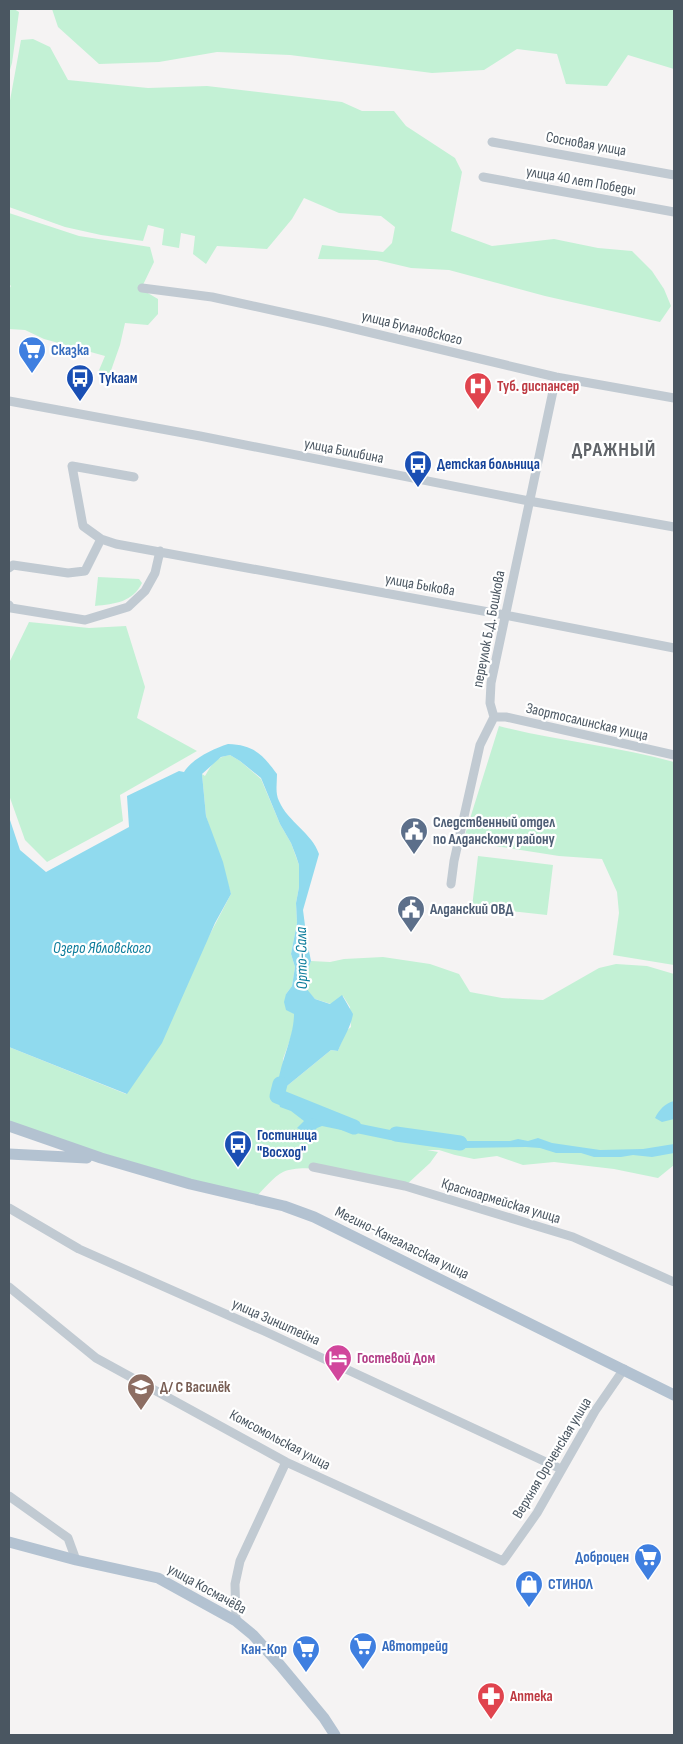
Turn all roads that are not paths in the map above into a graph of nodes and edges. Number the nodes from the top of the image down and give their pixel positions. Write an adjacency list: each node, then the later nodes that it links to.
1 (492, 142): 2 (street, Сосновая улица)
2 (674, 175)
3 (483, 177): 4 (street, улица 40 лет Победы)
4 (674, 212)
5 (142, 288): 6 (street, улица Булановского)
6 (556, 377): 7 (street, улица Булановского); 10 (street, переулок Б.Д. Бошкова)
7 (674, 398)
8 (9, 401): 10 (street, улица Билибина)
9 (134, 477): 12 (street, улица Быкова)
10 (529, 501): 11 (street, улица Билибина); 16 (street, переулок Б.Д. Бошкова)
11 (674, 527)
12 (101, 539): 13 (street, улица Быкова); 14 (street)
13 (160, 551): 15 (street); 16 (street, улица Быкова)
14 (9, 568)
15 (9, 605)
16 (505, 615): 17 (street, улица Быкова); 18 (street, переулок Б.Д. Бошкова)
17 (674, 648)
18 (494, 717): 19 (street, Заортосалинская улица); 20 (street)
19 (674, 755)
20 (451, 884)
21 (9, 1126): 23 (main road, Мегино-Кангаласская улица)
22 (9, 1154): 23 (main road, Мегино-Кангаласская улица)
23 (101, 1158): 28 (main road, Мегино-Кангаласская улица)
24 (313, 1167): 26 (street, Красноармейская улица)
25 (9, 1208): 31 (street, улица Зинштейна)
26 (674, 1282)
27 (9, 1288): 30 (street, Комсомольская улица)
28 (624, 1369): 29 (main road, Мегино-Кангаласская улица); 31 (street, Верхняя Ороченская улица)
29 (674, 1395)
30 (286, 1462): 35 (street, Комсомольская улица); 36 (street)
31 (561, 1469): 35 (street, Верхняя Ороченская улица)
32 (9, 1496): 34 (street)
33 (9, 1542): 34 (main road, улица Космачёва)
34 (76, 1560): 36 (main road, улица Космачёва)
35 (503, 1561)
36 (236, 1621): 37 (main road, улица Космачёва)
37 (335, 1735)

